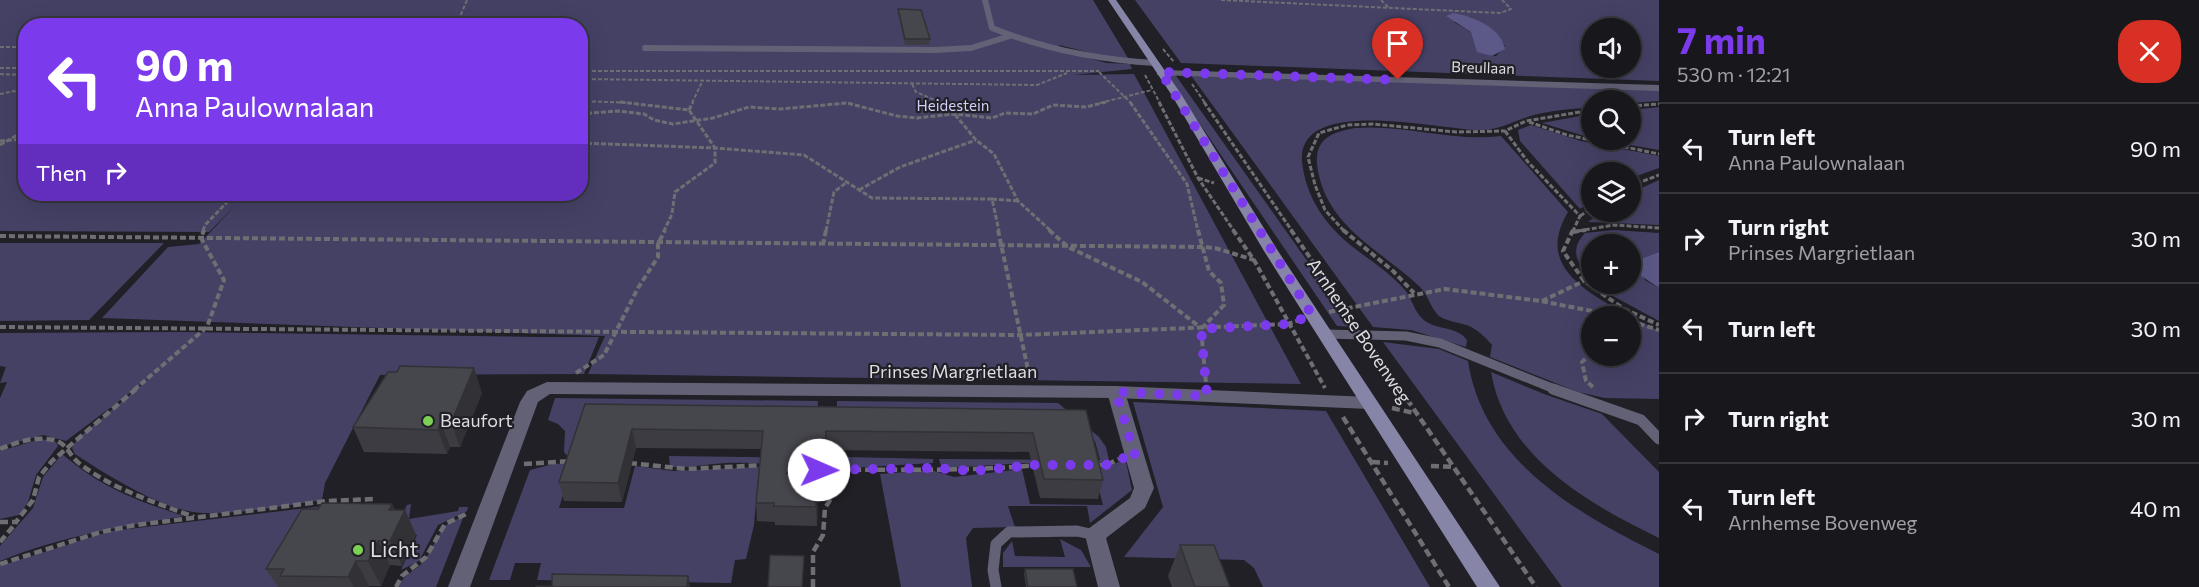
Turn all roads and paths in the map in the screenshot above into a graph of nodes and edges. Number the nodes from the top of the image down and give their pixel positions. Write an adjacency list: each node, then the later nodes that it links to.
1 (467, 0): 9 (path)
2 (985, 0): 10 (lane)
3 (1112, 0): 16 (main road, Arnhemse Bovenweg)
4 (1221, 0): 7 (path)
5 (1381, 0): 8 (path)
6 (1502, 0): 8 (path)
7 (1283, 1): 8 (path)
8 (1389, 8)
9 (459, 18)
10 (1010, 36): 13 (lane); 16 (lane)
11 (0, 47): 12 (path)
12 (18, 47)
13 (645, 48)
14 (0, 68): 15 (path)
15 (18, 68)
16 (1158, 68): 21 (street, Breullaan); 74 (main road, Arnhemse Bovenweg)
17 (588, 71): 18 (path)
18 (1108, 71)
19 (1099, 72): 30 (path)
20 (1068, 73): 26 (path)
21 (1185, 73): 27 (street, Breullaan); 72 (path, Arnhemse Bovenweg)
22 (0, 74): 23 (path)
23 (18, 75)
24 (588, 80): 25 (path)
25 (702, 82): 26 (path); 34 (path)
26 (912, 84): 37 (path)
27 (1659, 88)
28 (18, 93): 29 (path)
29 (0, 94)
30 (1127, 97): 37 (path); 65 (path); 66 (path)
31 (588, 101): 34 (path)
32 (1659, 104): 33 (path)
33 (1641, 105)
34 (689, 110): 38 (path)
35 (1581, 112): 39 (path)
36 (588, 113): 38 (path)
37 (955, 114): 38 (path); 43 (path)
38 (696, 121): 47 (path)
39 (1526, 121): 40 (path); 48 (path)
40 (1505, 131): 56 (path); 69 (path)
41 (18, 135): 44 (path)
42 (18, 140): 44 (path)
43 (976, 140): 52 (path); 55 (path)
44 (8, 141): 45 (path)
45 (0, 143)
46 (588, 143): 47 (path)
47 (715, 148): 50 (path); 61 (path)
48 (1659, 154)
49 (1659, 175): 51 (path)
50 (847, 182): 52 (path); 62 (path)
51 (1641, 182)
52 (858, 190): 53 (path)
53 (992, 199): 55 (path); 63 (path)
54 (228, 201): 60 (path)
55 (1018, 201): 64 (path)
56 (1580, 216): 58 (path)
57 (1659, 228): 58 (path)
58 (1572, 232): 67 (path)
59 (0, 236): 60 (path)
60 (201, 238): 61 (path); 79 (path)
61 (658, 244): 62 (path); 82 (path)
62 (823, 245): 63 (path)
63 (1004, 247): 64 (path); 85 (path)
64 (1068, 247): 65 (path); 80 (path)
65 (1202, 247): 66 (path); 80 (path)
66 (1254, 260): 75 (path)
67 (1581, 277)
68 (1581, 282): 71 (path)
69 (1414, 293): 71 (path); 72 (path)
70 (1603, 294): 77 (path)
71 (1541, 301): 73 (path)
72 (1345, 308): 74 (path); 84 (path, Arnhemse Bovenweg)
73 (1581, 309)
74 (1312, 315): 75 (path); 83 (main road, Arnhemse Bovenweg)
75 (1288, 324): 80 (path); 91 (path)
76 (1641, 324): 81 (path)
77 (1659, 325)
78 (0, 327): 79 (path)
79 (207, 327): 82 (path); 95 (path)
80 (1201, 329): 85 (path); 90 (path)
81 (1659, 330)
82 (616, 332): 85 (path); 87 (path)
83 (1325, 334): 84 (lane); 92 (main road, Arnhemse Bovenweg)
84 (1363, 334): 93 (lane); 121 (path, Arnhemse Bovenweg)
85 (1020, 335): 88 (path)
86 (1583, 366): 93 (path)
87 (573, 374)
88 (1033, 392): 89 (street, Prinses Margrietlaan); 100 (street, Prinses Margrietlaan)
89 (1116, 392): 90 (street, Prinses Margrietlaan); 97 (street)
90 (1207, 396): 91 (street, Prinses Margrietlaan)
91 (1332, 401): 92 (street, Prinses Margrietlaan); 119 (path)
92 (1369, 403): 120 (main road, Arnhemse Bovenweg)
93 (1617, 410): 94 (lane)
94 (1659, 439)
95 (66, 446): 96 (path); 108 (path); 110 (path)
96 (0, 449)
97 (1136, 459): 102 (path); 111 (street)
98 (578, 460): 100 (path)
99 (625, 462): 103 (path)
100 (505, 465): 115 (street)
101 (1044, 465): 105 (path)
102 (1091, 465)
103 (773, 466)
104 (808, 469): 105 (path)
105 (840, 470): 116 (path)
106 (375, 499): 108 (path)
107 (472, 503): 114 (path)
108 (195, 517): 113 (path)
109 (0, 522): 110 (path)
110 (16, 522): 112 (path)
111 (1095, 535): 117 (lane); 118 (street)
112 (0, 542)
113 (0, 564)
114 (396, 587)
115 (459, 587)
116 (813, 587)
117 (996, 587)
118 (1109, 587)
119 (1449, 587)
120 (1489, 587)
121 (1536, 587)

